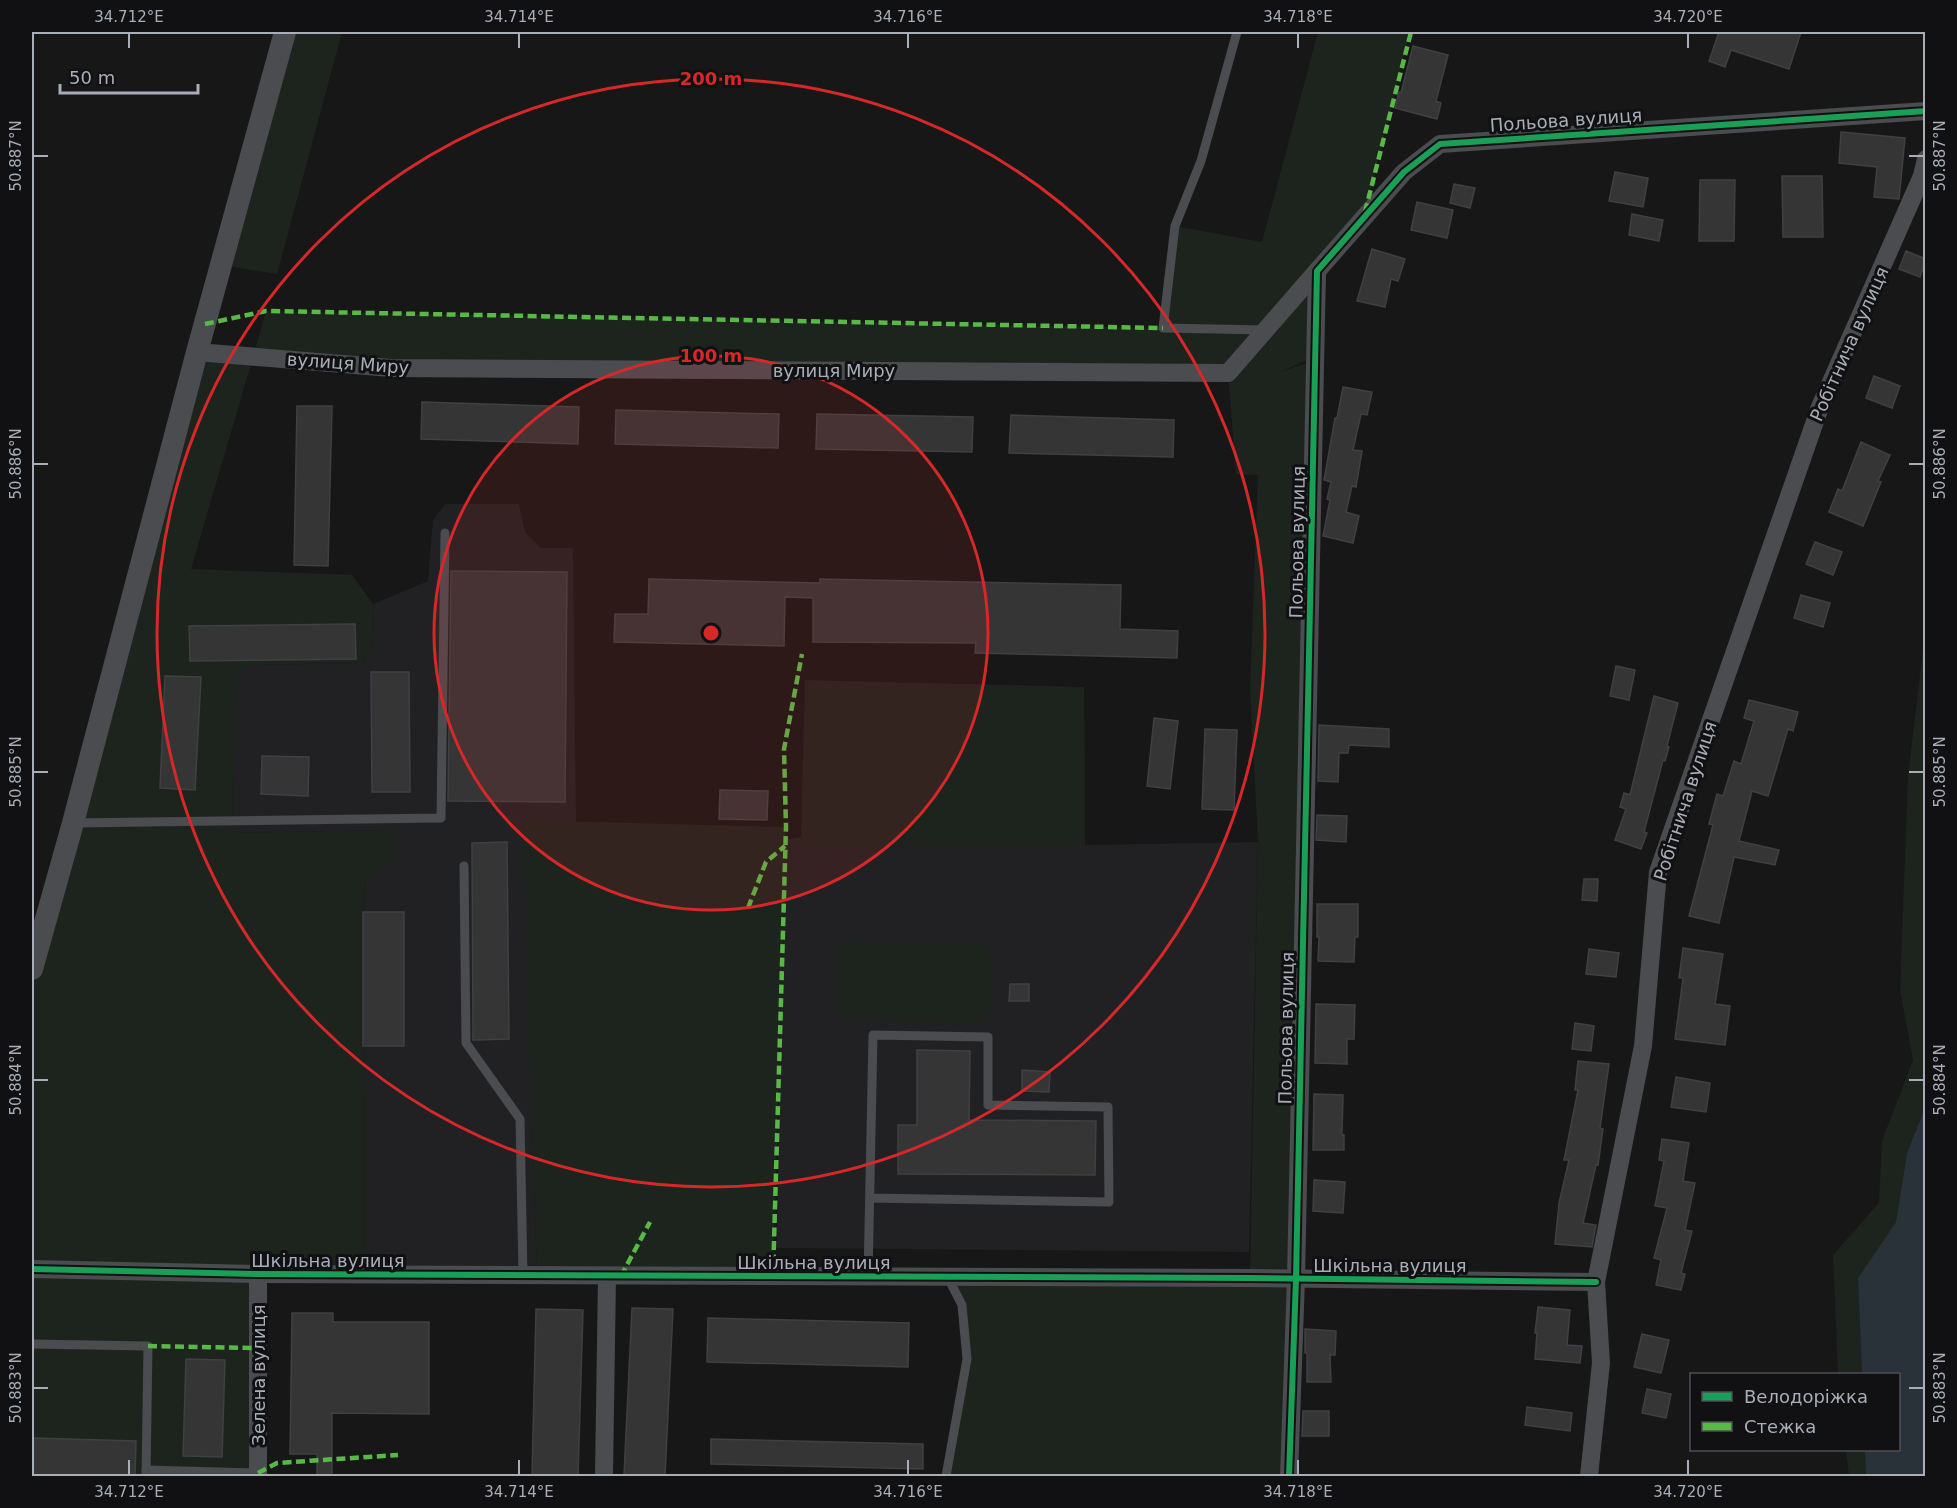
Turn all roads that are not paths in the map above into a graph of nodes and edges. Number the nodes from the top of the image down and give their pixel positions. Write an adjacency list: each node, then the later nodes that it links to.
1 (285, 32): 7 (street)
2 (1237, 32): 6 (lane)
3 (1926, 111): 5 (street, Польова вулиця)
4 (1926, 159): 20 (street, Робітнича вулиця)
5 (1317, 271): 6 (street, вулиця Миру); 19 (street, Польова вулиця)
6 (1265, 330): 7 (street, вулиця Миру)
7 (197, 352): 9 (street)
8 (445, 533): 9 (lane)
9 (73, 822): 11 (street)
10 (464, 866): 15 (lane)
11 (32, 969)
12 (870, 1198): 12 (lane); 17 (lane)
13 (32, 1269): 14 (street, Шкільна вулиця)
14 (258, 1274): 15 (street, Шкільна вулиця); 23 (street, Зелена вулиця)
15 (523, 1276): 16 (street, Шкільна вулиця)
16 (607, 1276): 17 (street, Шкільна вулиця); 24 (street)
17 (868, 1277): 18 (street, Шкільна вулиця)
18 (948, 1278): 19 (street, Шкільна вулиця); 25 (lane)
19 (1296, 1279): 20 (street, Шкільна вулиця); 26 (street, Польова вулиця)
20 (1596, 1282): 27 (street, Робітнича вулиця)
21 (32, 1344): 22 (lane)
22 (146, 1473): 23 (lane)
23 (258, 1475)
24 (604, 1476)
25 (946, 1476)
26 (1289, 1476)
27 (1589, 1476)

